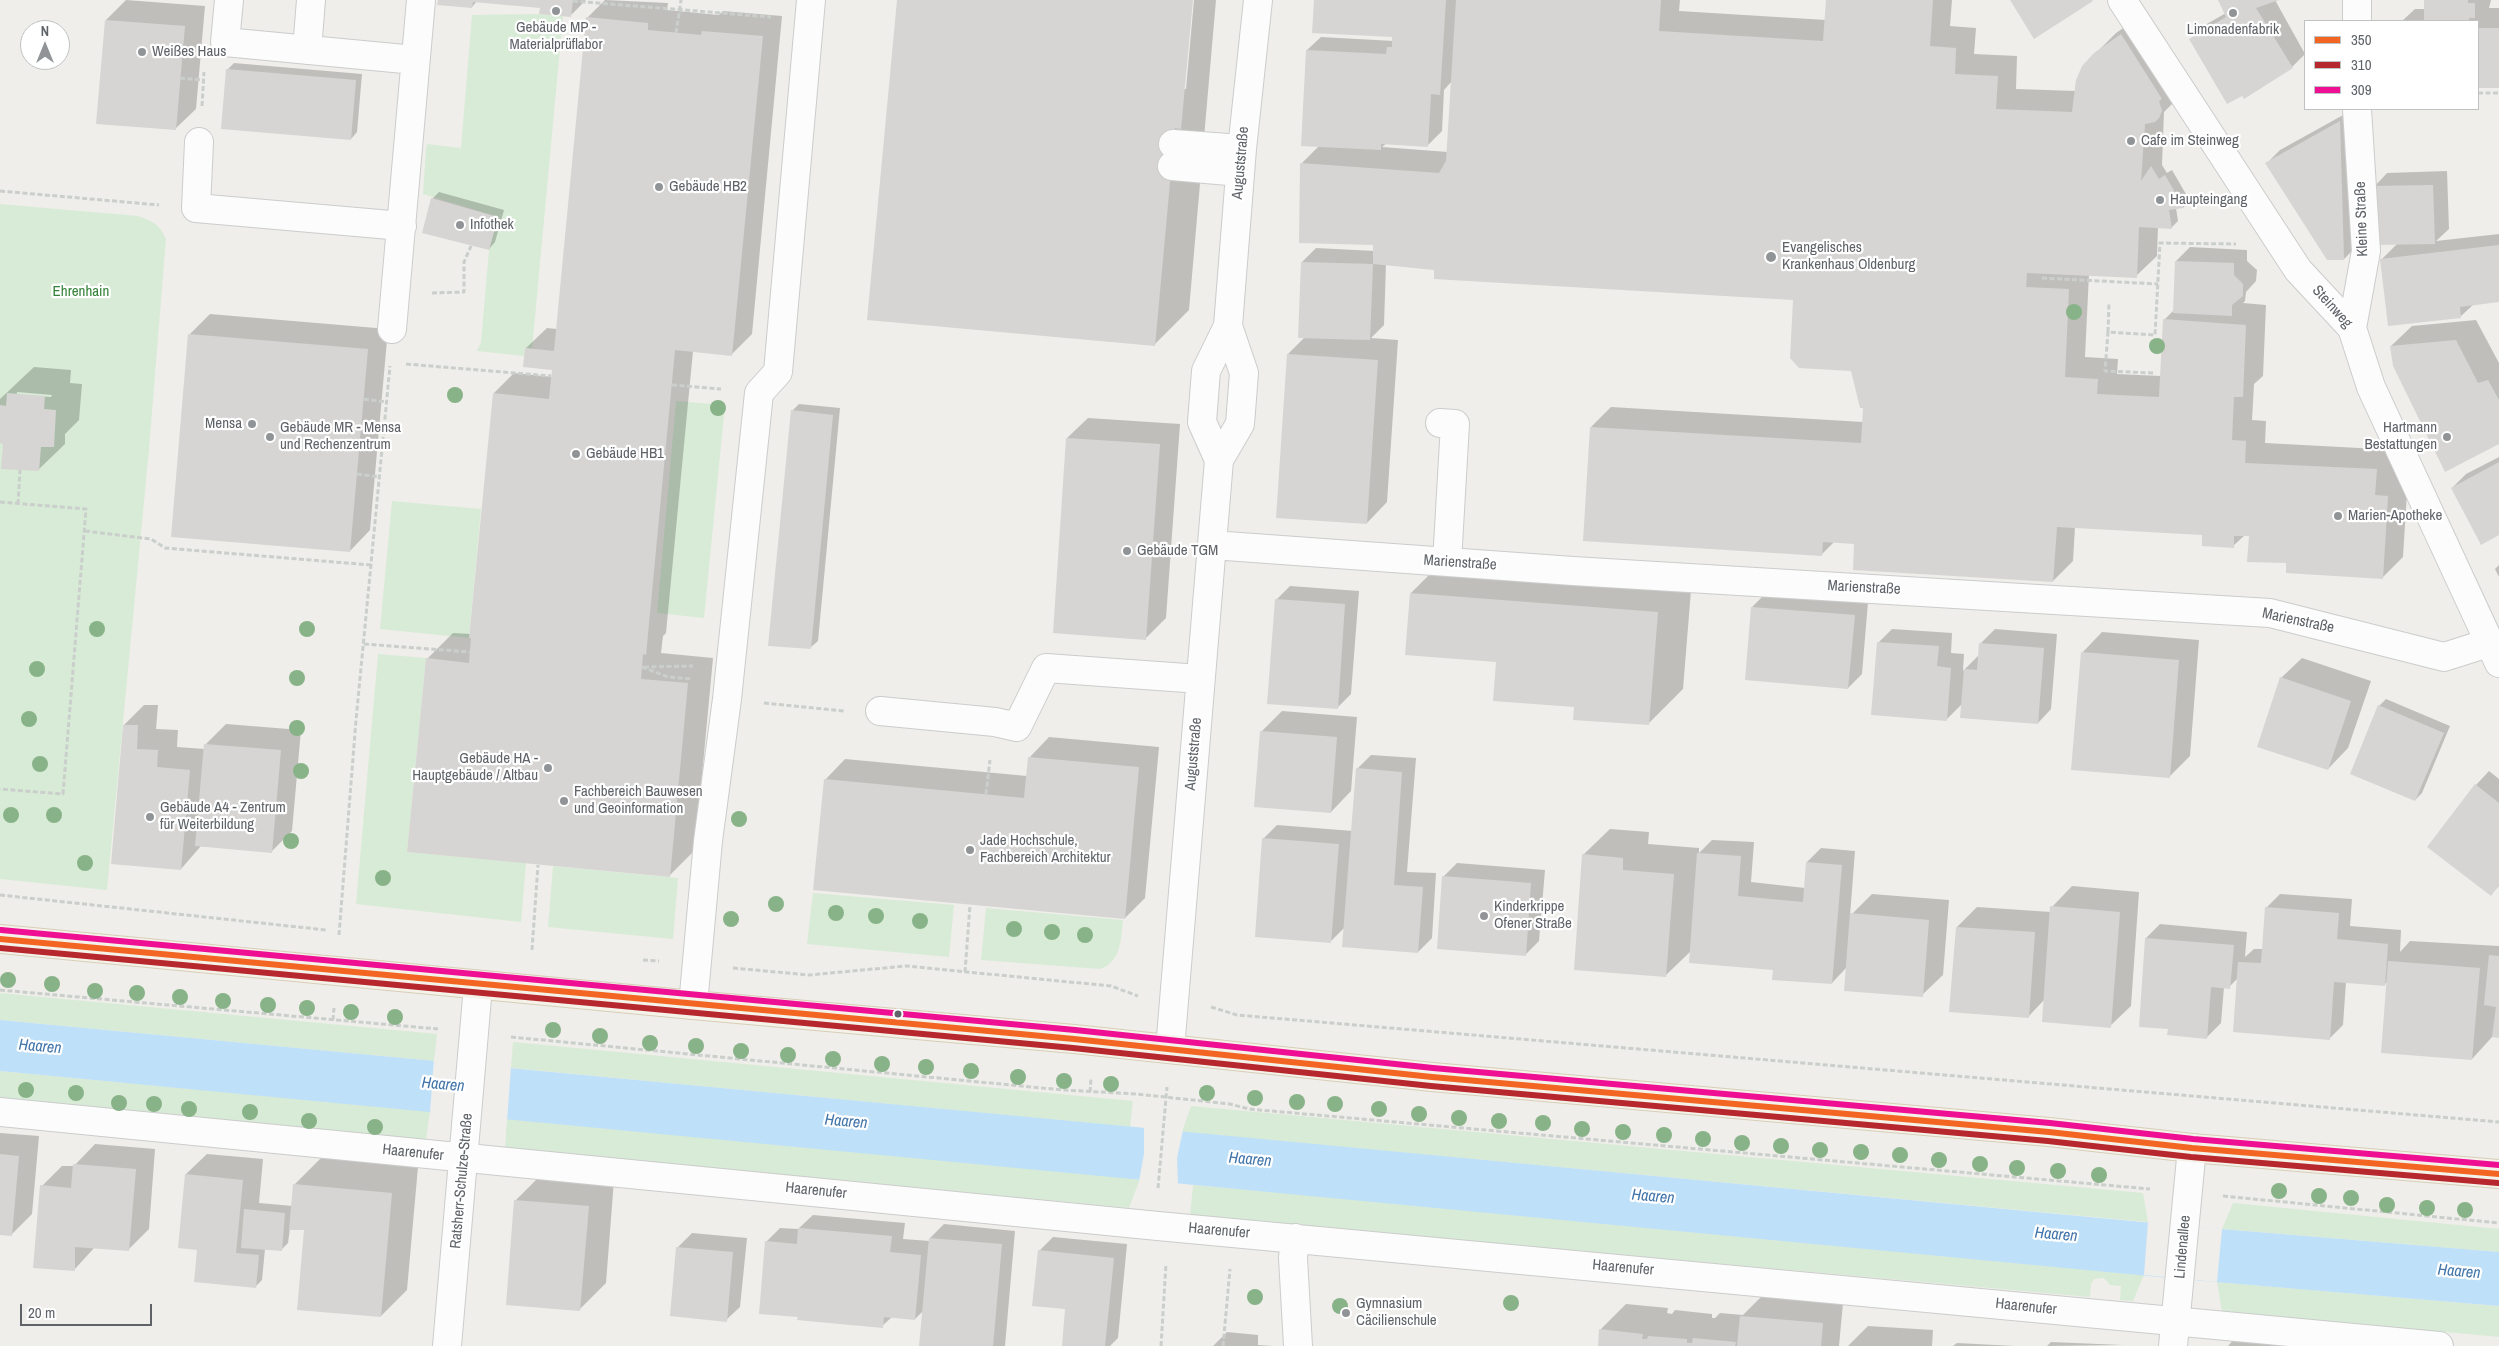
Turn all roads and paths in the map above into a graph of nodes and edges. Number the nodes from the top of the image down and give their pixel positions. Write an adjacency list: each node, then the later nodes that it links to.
1 (228, 0): 13 (street)
2 (311, 0): 14 (street)
3 (421, 0): 15 (street)
4 (573, 0): 10 (path)
5 (680, 0): 10 (path)
6 (1258, 0): 23 (street, Auguststraße)
7 (2122, 0): 27 (street, Steinweg)
8 (2357, 0): 11 (street)
9 (810, 10): 10 (path); 60 (street)
10 (679, 11): 12 (path)
11 (2356, 20)
12 (676, 33)
13 (225, 42): 14 (street); 17 (path)
14 (307, 50): 15 (street)
15 (415, 60): 26 (street)
16 (180, 78): 17 (path)
17 (204, 80): 21 (path)
18 (2479, 93): 19 (path)
19 (2499, 93)
20 (2356, 110): 34 (street, Kleine Straße)
21 (200, 142): 25 (street)
22 (1173, 155): 23 (street)
23 (1241, 161): 33 (street, Auguststraße)
24 (0, 191): 25 (path)
25 (196, 208): 26 (street)
26 (402, 226): 35 (street)
27 (2272, 234): 30 (path); 34 (street, Steinweg)
28 (471, 246): 31 (path)
29 (2042, 278): 30 (path)
30 (2158, 284): 36 (path)
31 (438, 292)
32 (2109, 302): 36 (path)
33 (1228, 326): 45 (street, Auguststraße); 45 (street, Auguststraße)
34 (2352, 328): 57 (street, Steinweg)
35 (392, 329): 37 (path)
36 (2108, 332): 38 (path)
37 (390, 362): 39 (path); 43 (path)
38 (2153, 373)
39 (552, 376)
40 (672, 385): 41 (path)
41 (709, 388)
42 (364, 399): 43 (path)
43 (387, 402): 48 (path)
44 (1440, 423): 53 (street)
45 (1219, 460): 52 (street, Auguststraße)
46 (20, 470): 50 (path)
47 (357, 474): 48 (path)
48 (380, 477): 54 (path)
49 (0, 502): 50 (path)
50 (18, 504): 51 (path)
51 (85, 531): 54 (path); 62 (path)
52 (1212, 545): 53 (street, Marienstraße); 58 (street, Auguststraße)
53 (1447, 562): 57 (street, Marienstraße)
54 (371, 565): 55 (path)
55 (364, 644): 56 (path); 66 (path)
56 (470, 652)
57 (2494, 653)
58 (1200, 679): 61 (street); 84 (street, Auguststraße)
59 (693, 689): 60 (path)
60 (727, 699): 61 (path); 73 (street)
61 (880, 711)
62 (0, 789)
63 (538, 865): 70 (path)
64 (0, 895): 66 (path)
65 (970, 905): 75 (path)
66 (339, 931): 67 (path); 74 (path)
67 (349, 932)
68 (0, 939): 74 (main road)
69 (522, 949): 70 (path)
70 (532, 950): 71 (path)
71 (542, 951)
72 (638, 959): 73 (path)
73 (696, 964): 75 (path); 79 (street)
74 (336, 972): 76 (main road); 81 (path)
75 (965, 972): 78 (path)
76 (478, 986): 79 (main road); 93 (street, Ratsherr-Schulze-Straße)
77 (0, 990): 81 (path)
78 (1135, 996)
79 (693, 1006): 84 (main road)
80 (1218, 1008): 91 (path)
81 (333, 1020): 82 (path)
82 (440, 1030)
83 (504, 1035): 86 (path)
84 (1170, 1049): 92 (main road)
85 (1091, 1075): 86 (path)
86 (1090, 1092): 88 (path)
87 (1231, 1096): 89 (path)
88 (1167, 1098): 89 (path); 96 (path)
89 (1230, 1104): 95 (path)
90 (0, 1112): 93 (street, Haarenufer)
91 (2499, 1122)
92 (2192, 1148): 94 (main road); 95 (street, Lindenallee)
93 (465, 1158): 98 (street, Haarenufer); 102 (street, Ratsherr-Schulze-Straße)
94 (2499, 1174)
95 (2188, 1192): 97 (path); 101 (street, Lindenallee)
96 (1158, 1195)
97 (2499, 1223)
98 (1158, 1226): 99 (street, Haarenufer); 103 (path)
99 (1233, 1233): 100 (street, Haarenufer); 104 (path)
100 (1295, 1238): 101 (street, Haarenufer); 105 (street)
101 (2174, 1334): 106 (street, Haarenufer)
102 (447, 1346)
103 (1161, 1346)
104 (1222, 1346)
105 (1298, 1346)
106 (2439, 1346)

